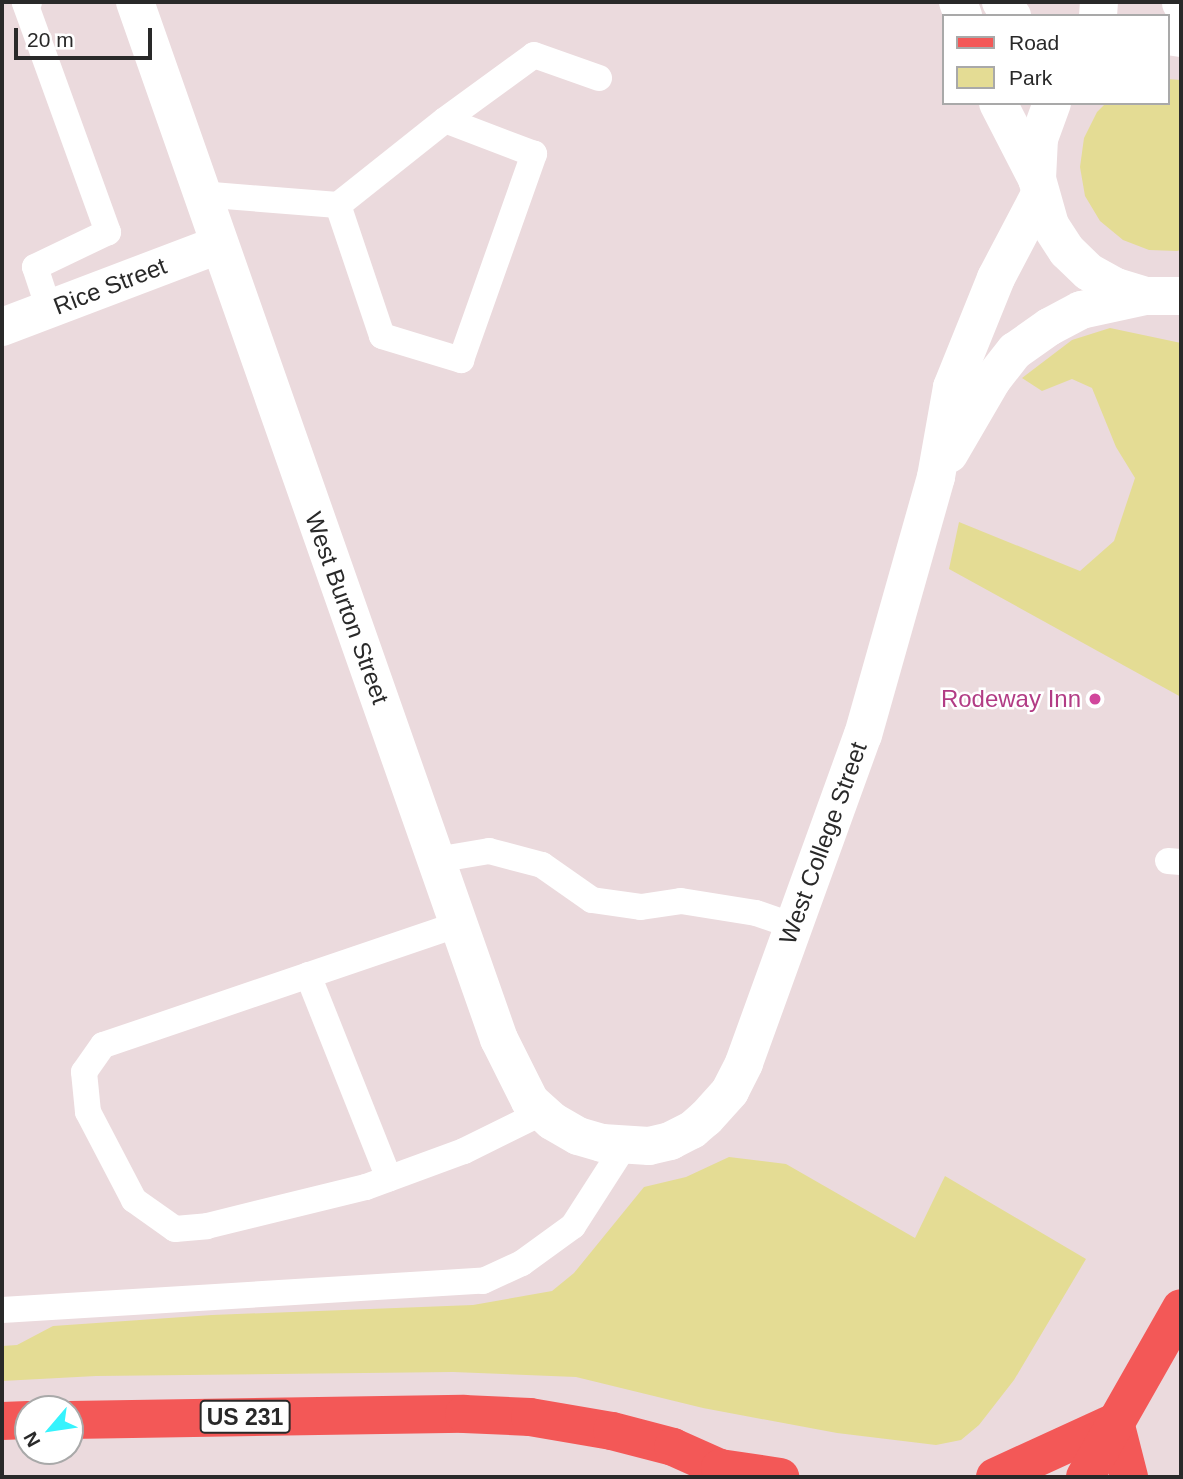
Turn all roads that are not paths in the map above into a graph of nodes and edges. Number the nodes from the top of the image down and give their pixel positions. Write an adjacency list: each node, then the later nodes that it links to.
1 (26, 2): 12 (lane)
2 (135, 2): 8 (street, West Burton Street)
3 (599, 78): 6 (lane)
4 (999, 105): 7 (street)
5 (1051, 105): 7 (street)
6 (445, 120): 9 (lane); 9 (lane)
7 (1038, 188): 11 (street); 14 (street, West College Street)
8 (200, 194): 9 (lane); 10 (street, West Burton Street)
9 (338, 205)
10 (218, 245): 12 (street, Rice Street); 15 (street, West Burton Street)
11 (1163, 296): 14 (street, West College Street)
12 (50, 309): 13 (street, Rice Street)
13 (2, 327)
14 (936, 477): 17 (street, West College Street)
15 (436, 860): 16 (street, West Burton Street); 17 (lane)
16 (458, 924): 18 (lane); 19 (street, West Burton Street)
17 (793, 926): 20 (street, West College Street)
18 (308, 975): 21 (lane); 21 (lane)
19 (542, 1112): 20 (street, West Burton Street); 21 (lane)
20 (628, 1146): 23 (lane)
21 (389, 1179)
22 (1181, 1308): 25 (main road)
23 (2, 1310)
24 (84, 1420): 26 (main road, US 231)
25 (1115, 1422): 28 (main road); 29 (main road); 30 (main road)
26 (726, 1473): 27 (main road)
27 (780, 1477)
28 (995, 1477)
29 (1085, 1477)
30 (1129, 1477)

